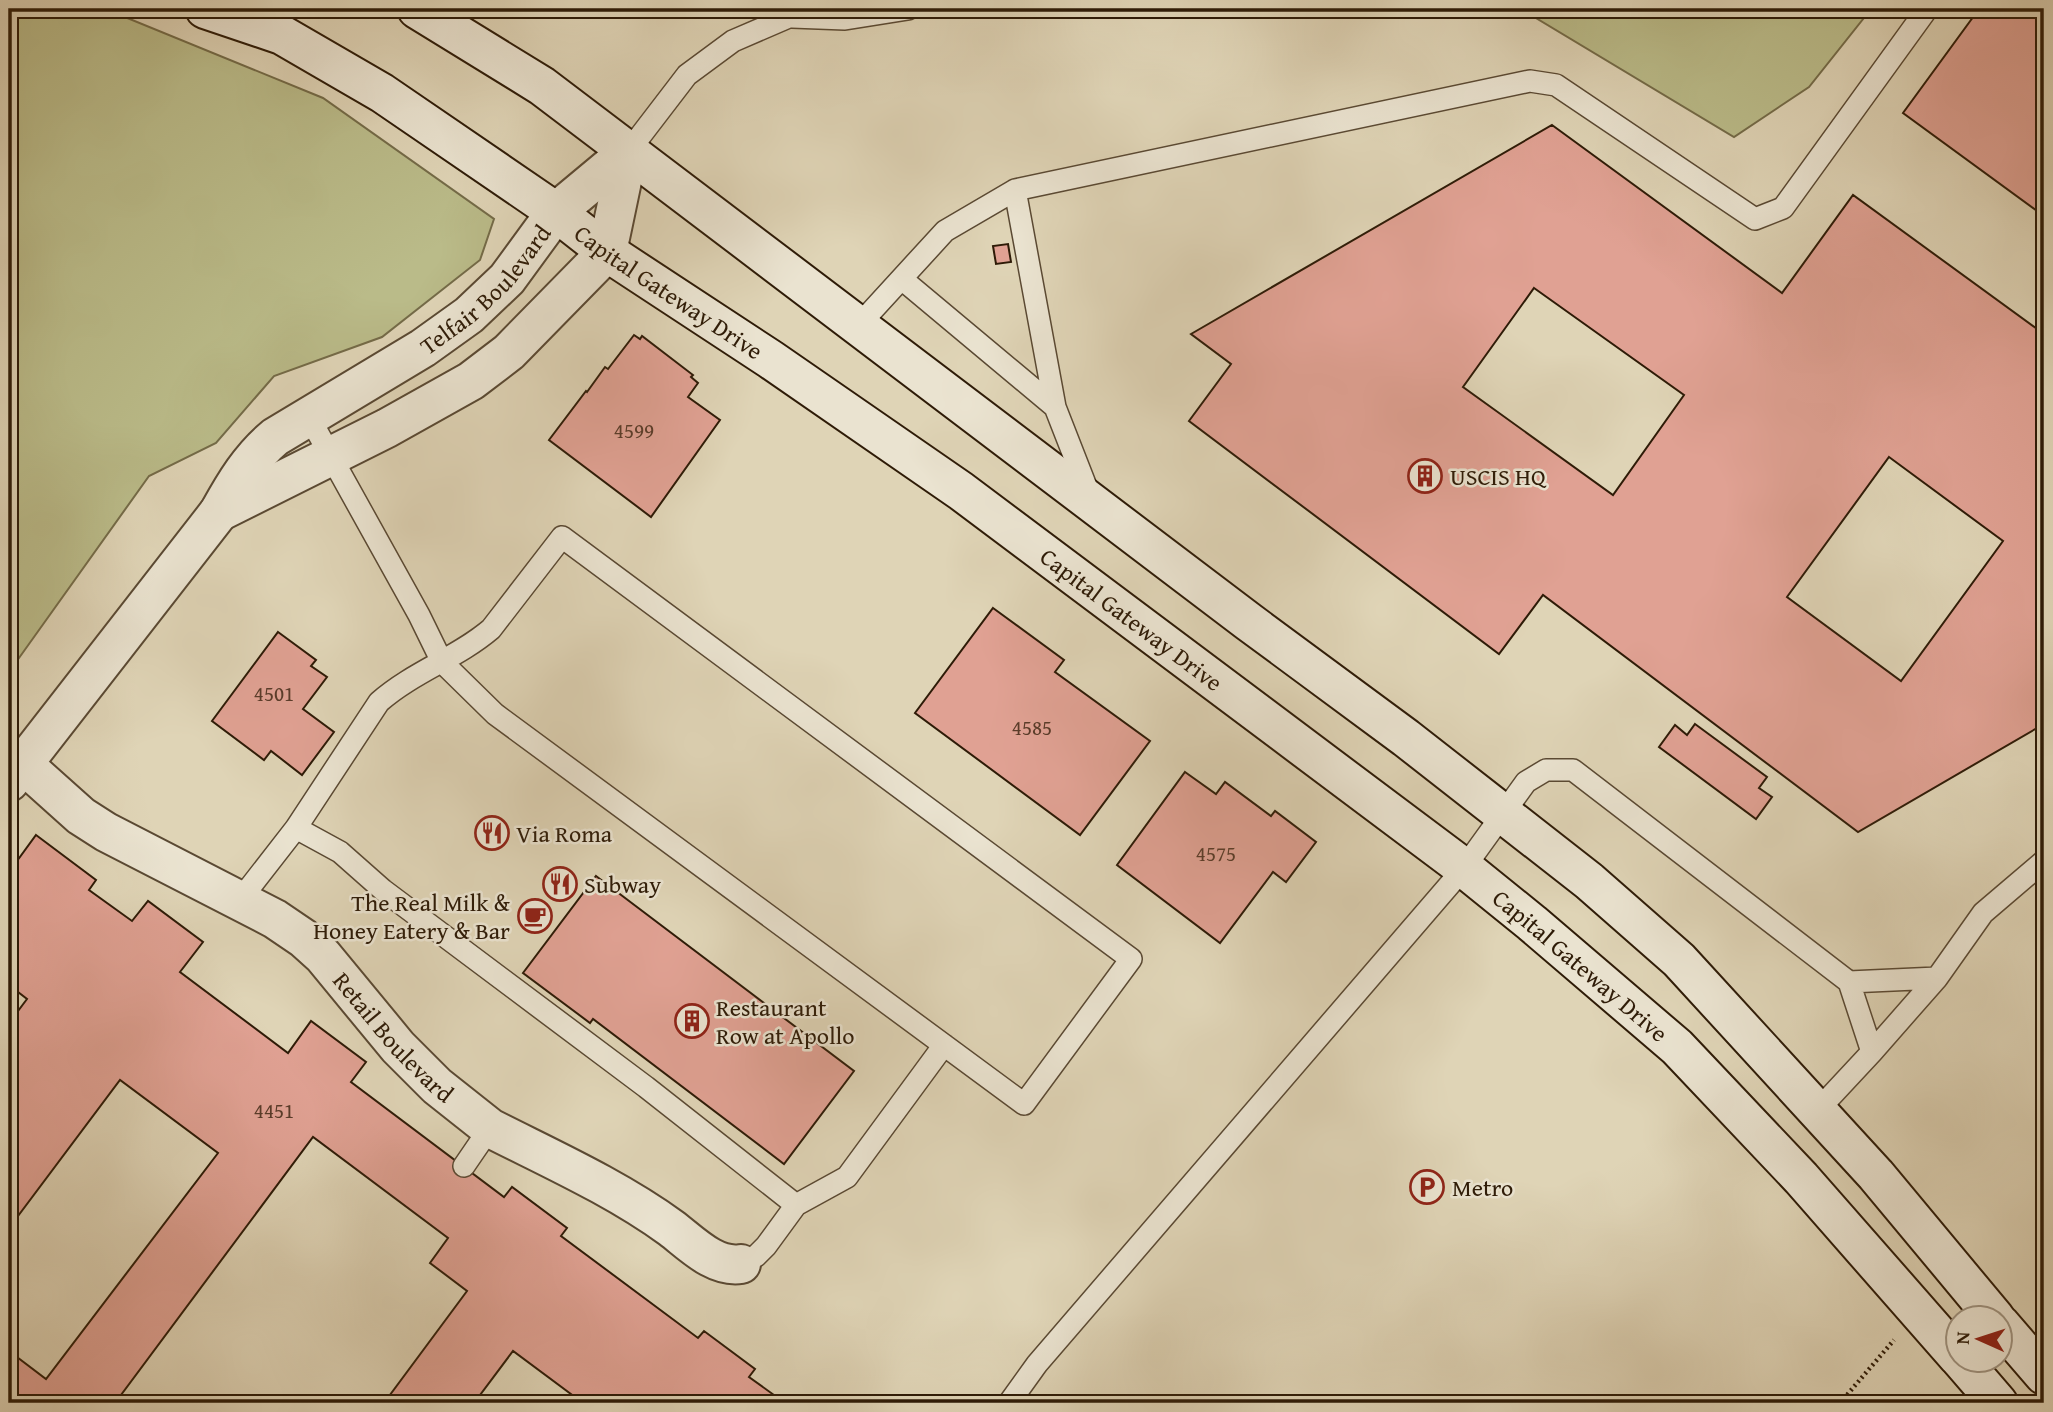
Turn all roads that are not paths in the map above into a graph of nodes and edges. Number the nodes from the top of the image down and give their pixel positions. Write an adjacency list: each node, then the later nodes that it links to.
1 (205, 9): 9 (street, Capital Gateway Drive)
2 (418, 9): 7 (street)
3 (807, 9): 6 (lane)
4 (908, 9): 6 (lane)
5 (1927, 9): 8 (lane)
6 (786, 17): 7 (lane)
7 (628, 152): 9 (street, Telfair Boulevard); 10 (street); 12 (street)
8 (1015, 190): 11 (lane); 13 (lane)
9 (556, 212): 10 (street, Capital Gateway Drive); 14 (street, Telfair Boulevard)
10 (607, 252): 15 (street, Telfair Boulevard); 23 (street, Capital Gateway Drive)
11 (903, 280): 12 (lane); 13 (lane)
12 (858, 326): 16 (street)
13 (1055, 407): 16 (lane)
14 (309, 417): 15 (lane); 17 (street, Telfair Boulevard)
15 (332, 456): 17 (street, Telfair Boulevard); 18 (lane)
16 (1092, 502): 20 (street)
17 (219, 512): 19 (street, Telfair Boulevard)
18 (442, 662): 21 (lane); 27 (lane); 27 (lane)
19 (16, 773): 24 (street, Retail Boulevard)
20 (1503, 816): 23 (lane); 26 (lane); 29 (street)
21 (296, 828): 24 (lane); 32 (lane)
22 (2044, 861): 25 (lane)
23 (1464, 868): 35 (street, Capital Gateway Drive); 39 (lane)
24 (240, 900): 30 (street, Retail Boulevard)
25 (1937, 978): 26 (lane); 28 (lane)
26 (1849, 982): 28 (lane)
27 (944, 1045): 32 (lane)
28 (1872, 1052): 29 (lane)
29 (1817, 1111): 34 (street)
30 (490, 1128): 31 (lane); 33 (street, Retail Boulevard)
31 (464, 1166)
32 (796, 1205): 33 (lane)
33 (741, 1264)
34 (1983, 1304)
35 (1944, 1340)
36 (2014, 1340): 38 (street)
37 (1973, 1374): 40 (street, Capital Gateway Drive)
38 (2044, 1375)
39 (1009, 1403)
40 (1998, 1403)

